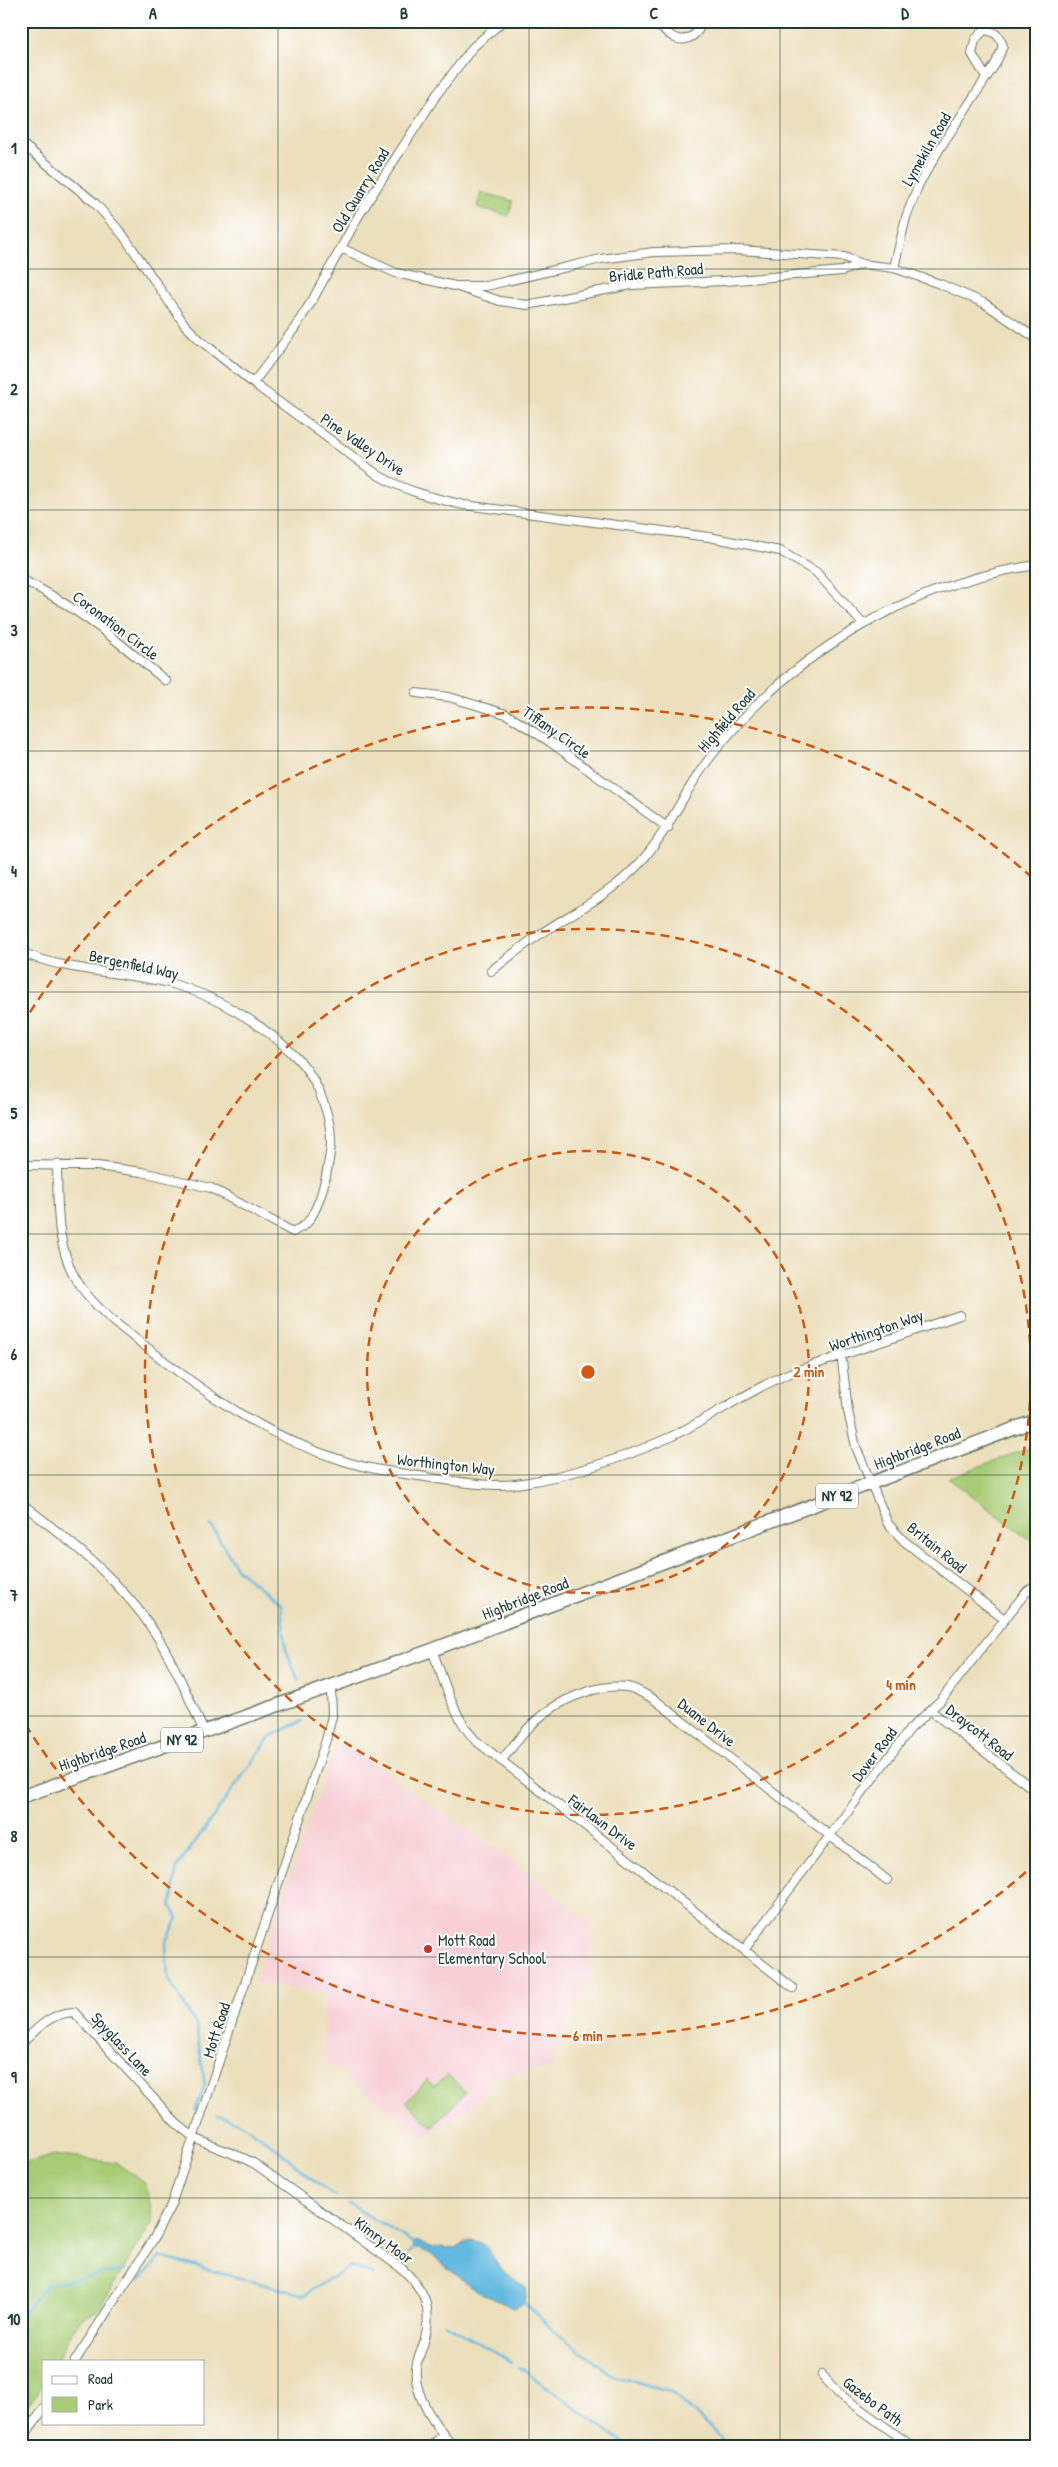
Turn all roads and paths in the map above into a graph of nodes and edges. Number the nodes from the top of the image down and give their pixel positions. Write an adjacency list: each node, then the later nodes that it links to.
1 (503, 21): 7 (street, Old Quarry Road)
2 (642, 21): 4 (street)
3 (701, 21): 4 (street)
4 (664, 25)
5 (986, 78): 5 (street, Lymekiln Road); 9 (street, Lymekiln Road)
6 (21, 143): 12 (street, Pine Valley Drive)
7 (341, 248): 10 (street, Bridle Path Road); 12 (street, Old Quarry Road)
8 (862, 264): 9 (street, Bridle Path Road); 10 (street, Bridle Path Road); 10 (street, Bridle Path Road)
9 (894, 268): 11 (street, Bridle Path Road)
10 (455, 286)
11 (1037, 339)
12 (253, 383): 15 (street, Pine Valley Drive)
13 (1037, 565): 15 (street, Highfield Road)
14 (21, 579): 16 (street, Coronation Circle)
15 (863, 624): 18 (street, Highfield Road)
16 (166, 680)
17 (416, 693): 18 (street, Tiffany Circle)
18 (668, 828): 20 (street, Highfield Road)
19 (21, 952): 21 (street, Bergenfield Way)
20 (491, 971)
21 (57, 1164): 22 (street); 25 (street, Worthington Way)
22 (21, 1165)
23 (960, 1315): 25 (street, Worthington Way)
24 (840, 1344): 25 (street, Britain Road)
25 (842, 1356): 27 (street, Britain Road)
26 (1037, 1420): 27 (highway, Highbridge Road / NY 92)
27 (871, 1483): 30 (street, Britain Road); 31 (highway, Highbridge Road / NY 92)
28 (21, 1503): 34 (street)
29 (1037, 1584): 30 (street, Dover Road)
30 (1004, 1618): 33 (street, Dover Road)
31 (432, 1650): 32 (highway, Highbridge Road / NY 92); 35 (street, Fairlawn Drive)
32 (331, 1687): 34 (highway, Highbridge Road / NY 92); 43 (street, Mott Road)
33 (931, 1711): 36 (street, Draycott Road); 38 (street, Dover Road)
34 (204, 1732): 37 (highway, Highbridge Road / NY 92)
35 (500, 1761): 38 (street, Duane Drive); 40 (street, Fairlawn Drive)
36 (1037, 1792)
37 (21, 1796)
38 (830, 1835): 39 (street, Duane Drive); 40 (street, Dover Road)
39 (887, 1880)
40 (744, 1950): 41 (street, Fairlawn Drive)
41 (793, 1988)
42 (21, 2044): 43 (street, Spyglass Lane)
43 (195, 2138): 44 (street, Mott Road); 47 (street, Kimry Moor)
44 (76, 2360)
45 (822, 2375): 51 (street, Gazebo Path)
46 (42, 2411): 48 (street)
47 (443, 2435): 49 (street); 50 (street, Kimry Moor)
48 (21, 2441)
49 (431, 2446)
50 (453, 2446)
51 (912, 2446)

